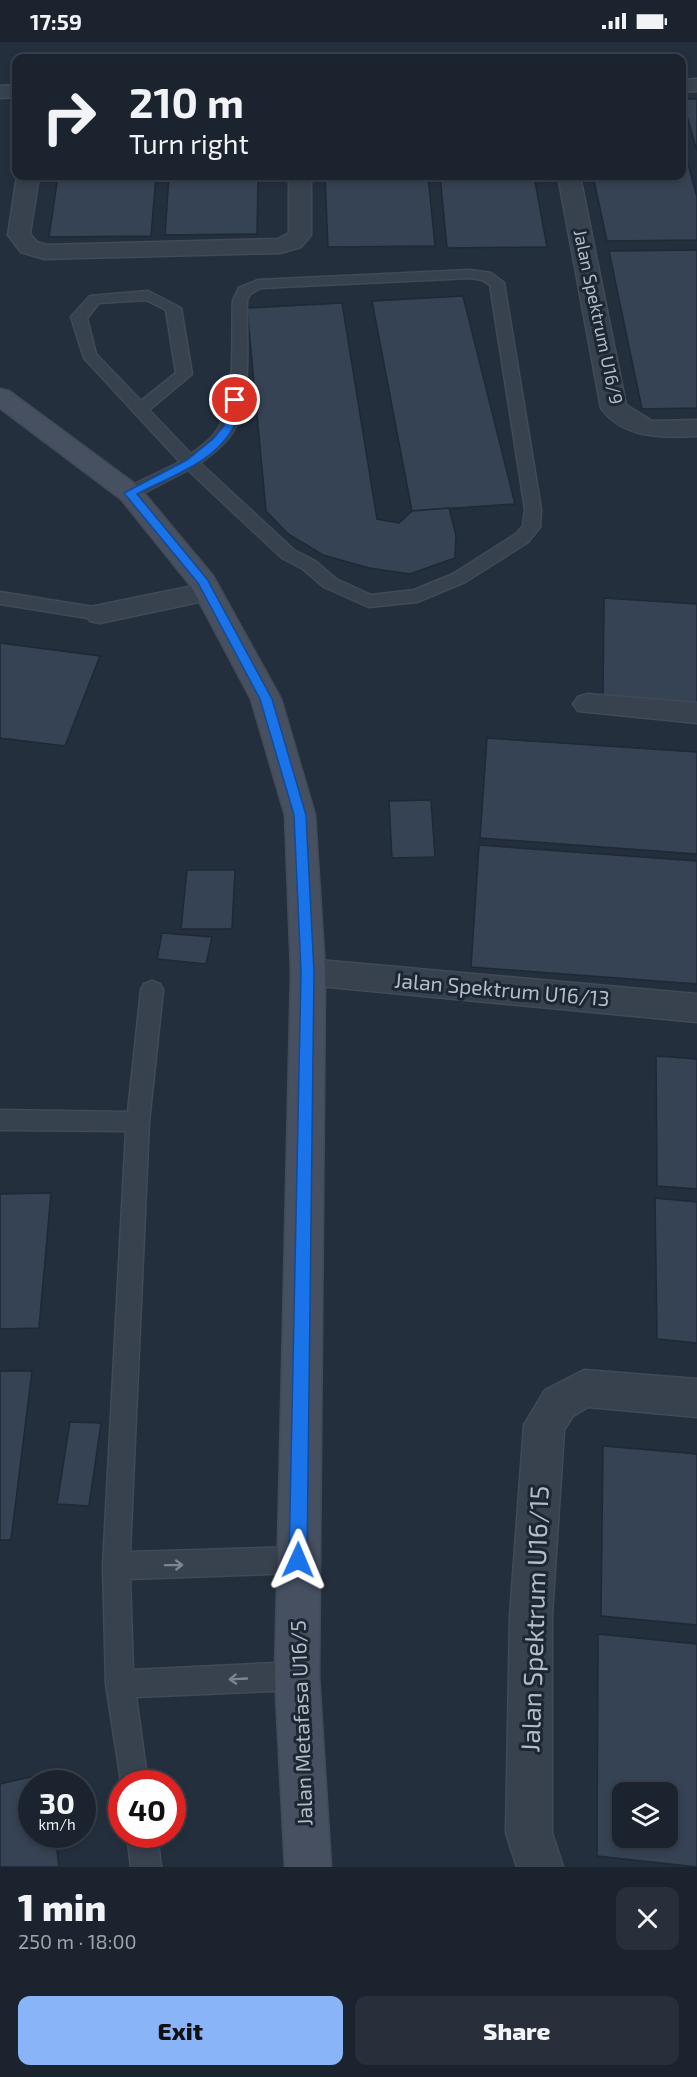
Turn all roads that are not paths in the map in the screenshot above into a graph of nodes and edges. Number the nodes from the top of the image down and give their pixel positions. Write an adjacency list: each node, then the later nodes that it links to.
1 (27, 180): 2 (street)
2 (300, 180)
3 (570, 180): 6 (street, Jalan Spektrum U16/9)
4 (0, 396): 8 (street, Jalan Metafasa U16/5)
5 (140, 409): 5 (lane); 7 (lane)
6 (697, 428)
7 (190, 463): 7 (lane); 8 (lane)
8 (130, 493): 9 (street, Jalan Metafasa U16/5)
9 (208, 592): 11 (street); 14 (street, Jalan Metafasa U16/5)
10 (0, 598): 11 (lane)
11 (100, 614)
12 (588, 704): 13 (street)
13 (697, 713)
14 (308, 972): 16 (street, Jalan Spektrum U16/13); 20 (street, Jalan Metafasa U16/5)
15 (152, 990): 18 (lane)
16 (697, 1008)
17 (0, 1120): 18 (lane)
18 (138, 1122): 21 (lane)
19 (697, 1398): 28 (street, Jalan Spektrum U16/15)
20 (298, 1560): 21 (lane, one-way to 20); 22 (street, Jalan Metafasa U16/5)
21 (116, 1566): 23 (lane)
22 (297, 1676): 23 (lane, one-way to 23); 27 (street, Jalan Metafasa U16/5)
23 (120, 1684): 24 (lane)
24 (132, 1770)
25 (143, 1848): 26 (lane)
26 (146, 1867)
27 (308, 1867)
28 (540, 1867)

